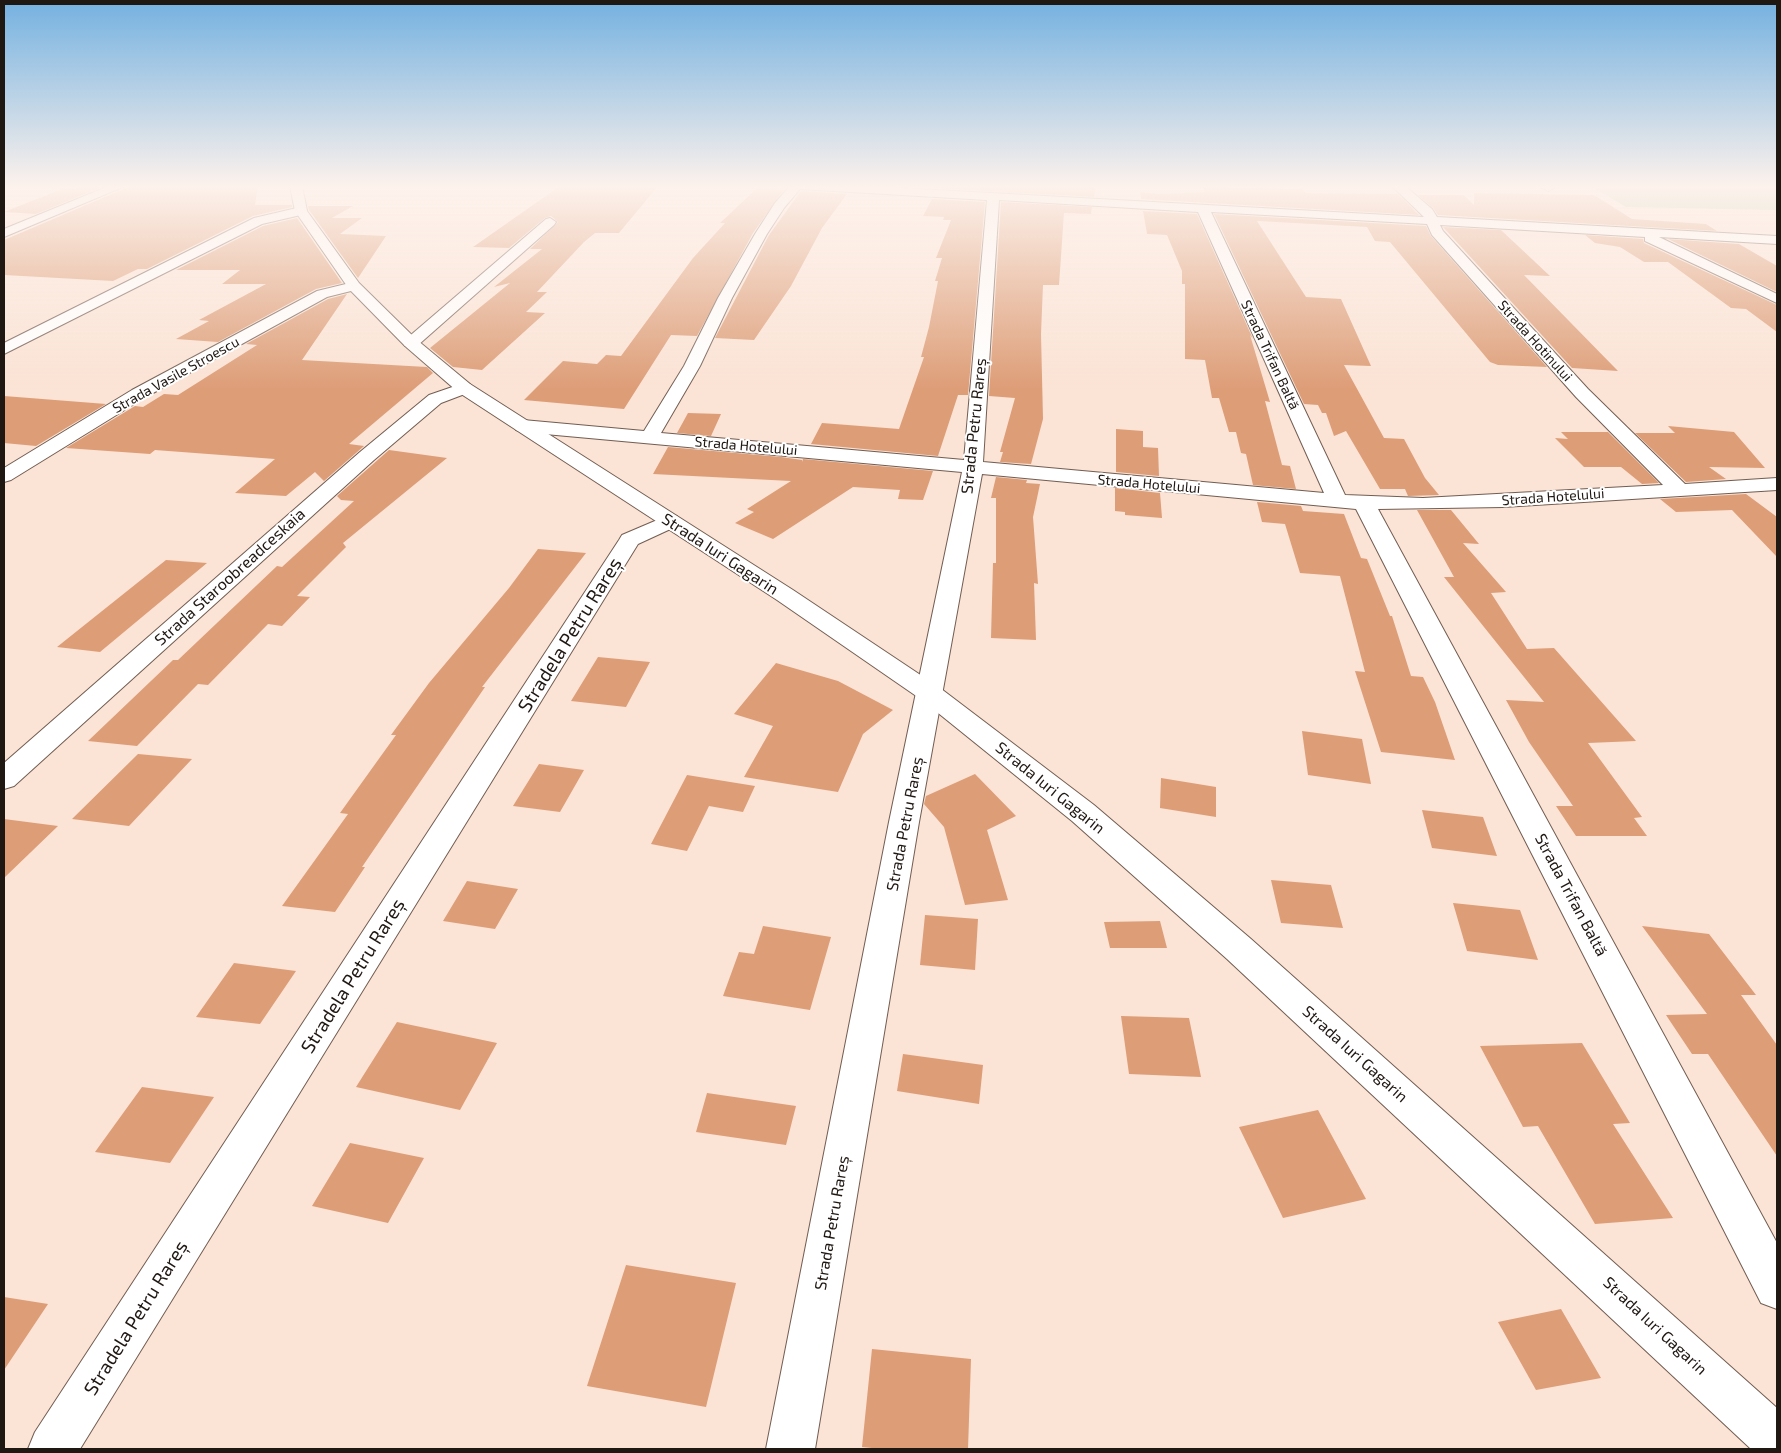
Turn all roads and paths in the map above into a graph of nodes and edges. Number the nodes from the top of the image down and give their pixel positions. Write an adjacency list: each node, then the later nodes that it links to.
1 (193, 254): 12 (street)
2 (334, 254): 9 (street, Strada Iuri Gagarin)
3 (513, 254): 11 (street)
4 (750, 254): 15 (street)
5 (989, 254): 16 (street, Strada Petru Rareș)
6 (1226, 254): 20 (street, Strada Trifan Baltă)
7 (1457, 254): 19 (street, Strada Hotinului)
8 (1683, 254): 10 (street)
9 (354, 286): 11 (street, Strada Iuri Gagarin); 17 (street, Strada Vasile Stroescu)
10 (1777, 299)
11 (411, 343): 13 (street, Strada Iuri Gagarin)
12 (4, 349)
13 (464, 388): 14 (street, Strada Iuri Gagarin); 23 (street, Strada Staroobreadceskaia)
14 (523, 426): 15 (street, Strada Hotelului); 21 (street, Strada Iuri Gagarin)
15 (649, 438): 16 (street, Strada Hotelului)
16 (973, 467): 20 (street, Strada Hotelului); 22 (street, Strada Petru Rareș)
17 (4, 476)
18 (1776, 485): 19 (street, Strada Hotelului)
19 (1680, 490): 20 (street, Strada Hotelului)
20 (1351, 503): 24 (street, Strada Trifan Baltă)
21 (668, 521): 22 (street, Strada Iuri Gagarin); 26 (street, Stradela Petru Rareș)
22 (931, 694): 25 (street, Strada Iuri Gagarin); 27 (street, Strada Petru Rareș)
23 (4, 779)
24 (1777, 1287)
25 (1777, 1440)
26 (52, 1449)
27 (790, 1449)

